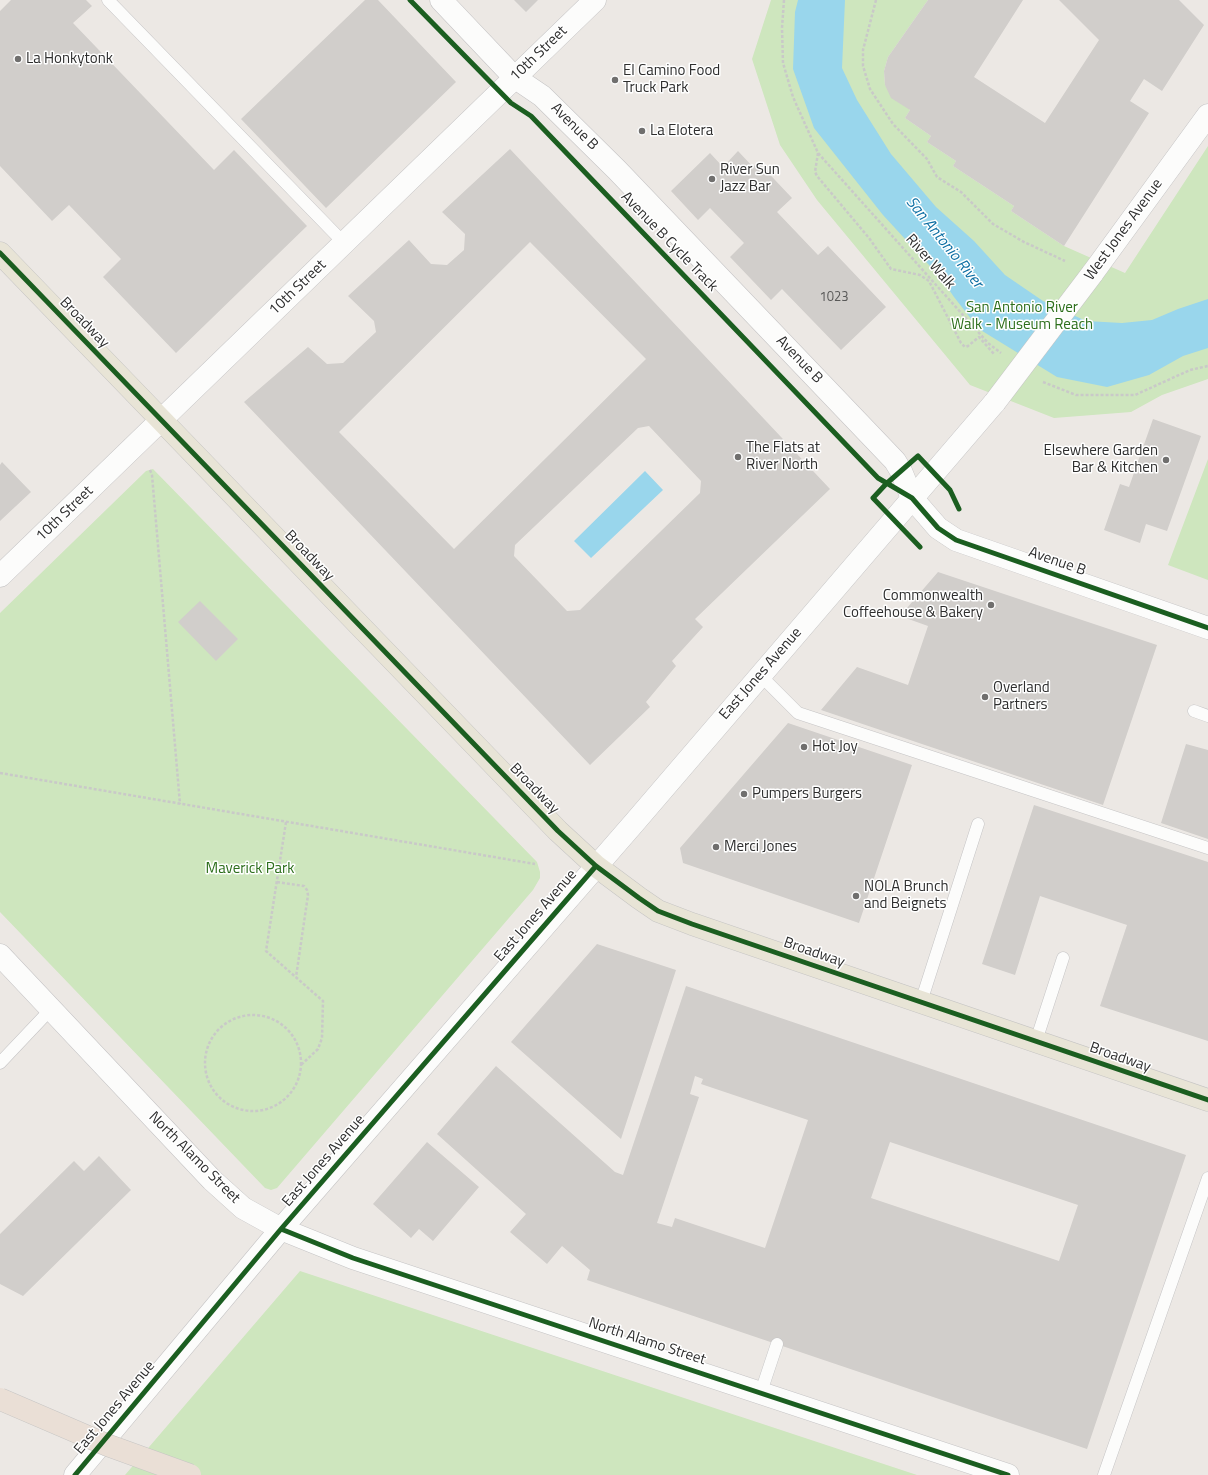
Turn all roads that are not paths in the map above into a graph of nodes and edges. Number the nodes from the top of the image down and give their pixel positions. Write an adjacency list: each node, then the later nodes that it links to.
1 (108, 0): 6 (lane)
2 (441, 0): 4 (street, Avenue B)
3 (595, 0): 4 (street, 10th Street)
4 (514, 77): 6 (street, 10th Street); 10 (street, Avenue B)
5 (1208, 115): 8 (street, West Jones Avenue, bridge)
6 (344, 243): 9 (street, 10th Street)
7 (0, 253): 9 (main road, Broadway)
8 (995, 402): 10 (street, East Jones Avenue)
9 (161, 421): 11 (street, 10th Street); 18 (main road, Broadway)
10 (912, 498): 12 (street, Avenue B); 13 (street, East Jones Avenue)
11 (0, 576)
12 (1208, 628)
13 (760, 675): 17 (lane); 18 (street, East Jones Avenue)
14 (1194, 711): 15 (lane)
15 (1208, 716)
16 (978, 824): 21 (lane)
17 (1208, 848)
18 (596, 866): 21 (main road, Broadway); 27 (street, East Jones Avenue)
19 (0, 955): 22 (street, North Alamo Street)
20 (1063, 958): 23 (lane)
21 (921, 1002): 23 (main road, Broadway)
22 (51, 1009): 24 (lane); 27 (street, North Alamo Street)
23 (1036, 1041): 25 (main road, Broadway)
24 (0, 1063)
25 (1208, 1100)
26 (1208, 1178): 34 (lane)
27 (281, 1229): 29 (street, North Alamo Street); 31 (street, East Jones Avenue)
28 (777, 1344): 29 (lane)
29 (761, 1392): 33 (street, North Alamo Street)
30 (0, 1399): 32 (highway, bridge)
31 (75, 1475)
32 (190, 1475)
33 (1008, 1475)
34 (1104, 1475)

